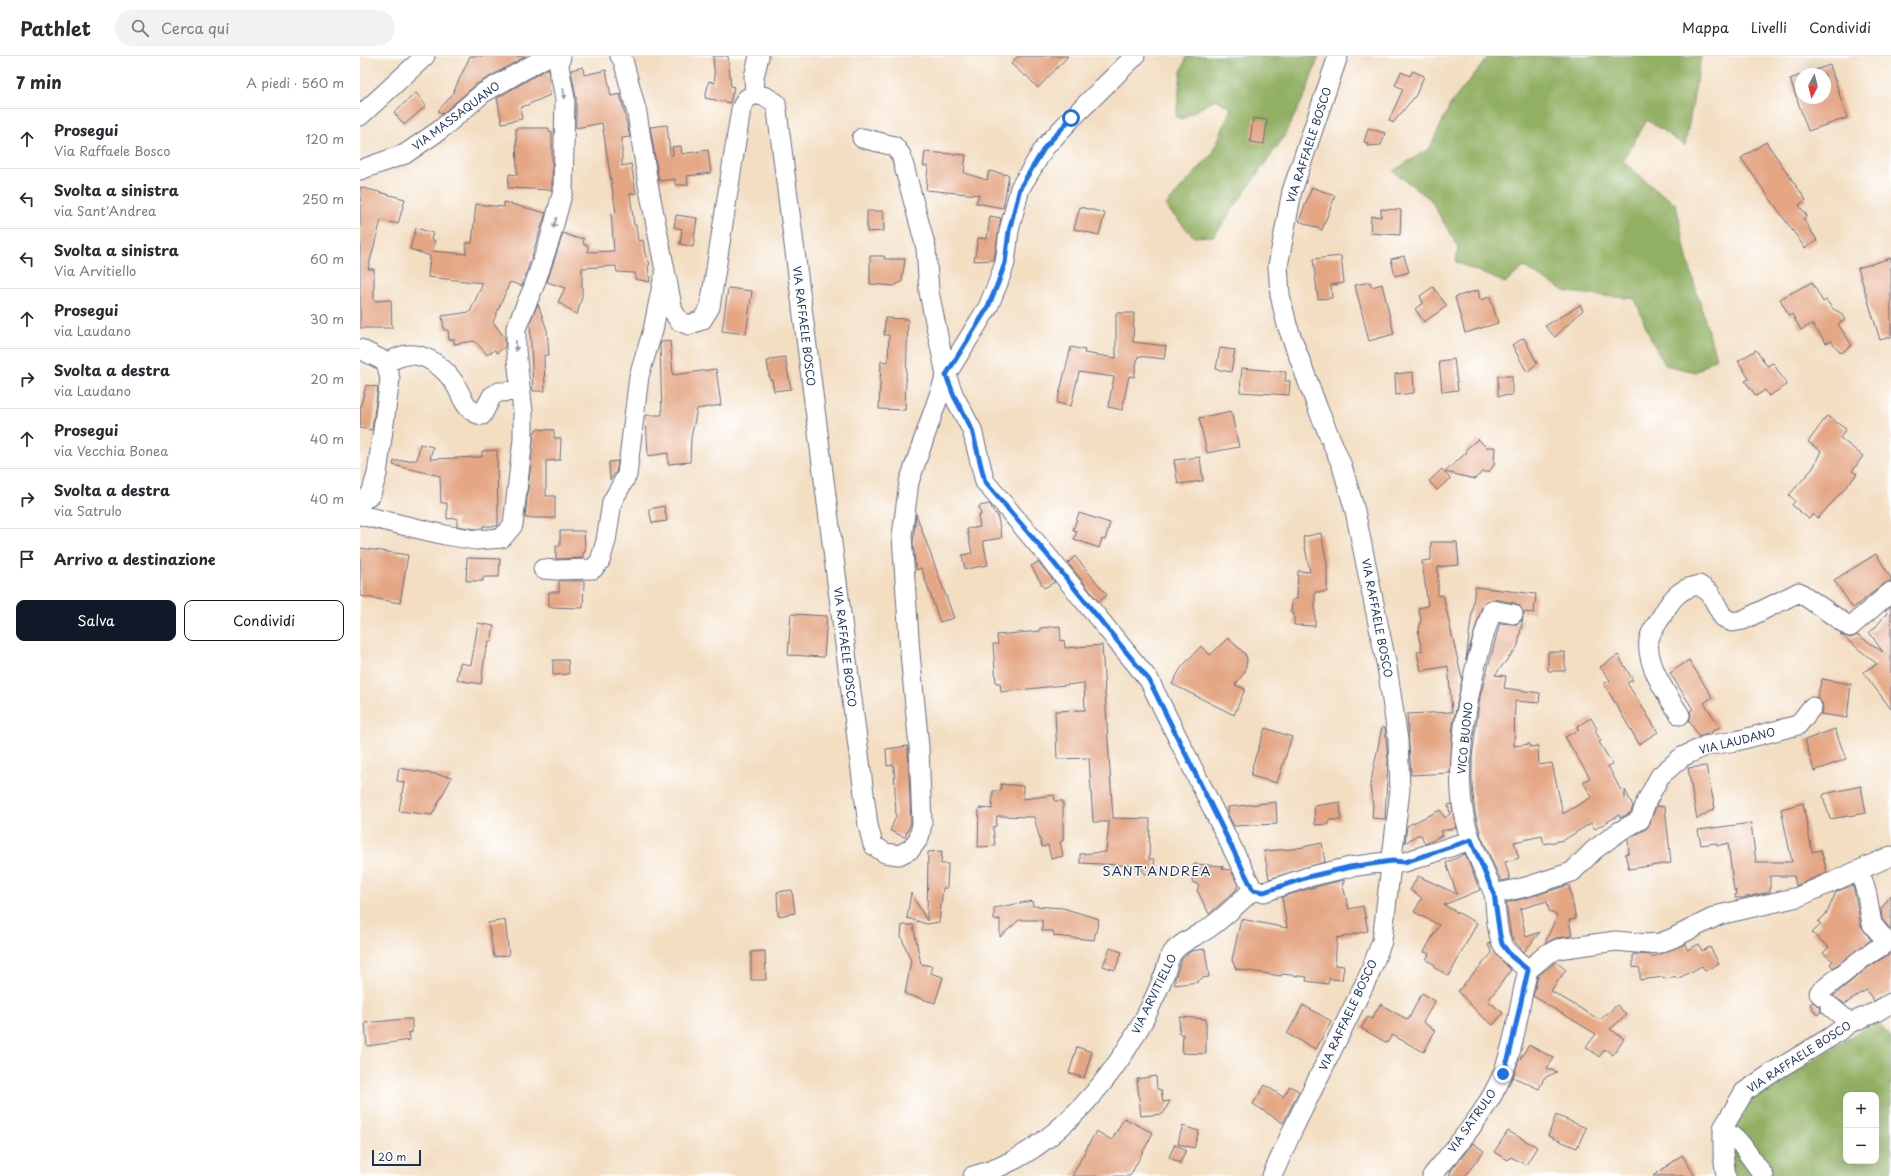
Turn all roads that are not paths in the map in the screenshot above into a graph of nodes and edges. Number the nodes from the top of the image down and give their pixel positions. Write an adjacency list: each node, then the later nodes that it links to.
1 (425, 56): 9 (street)
2 (548, 56): 11 (street, VIA MASSAQUANO)
3 (561, 56): 16 (street, one-way to 16)
4 (620, 56): 12 (street)
5 (758, 56): 8 (street)
6 (1135, 56): 15 (street, VIA RAFFAELE BOSCO)
7 (1338, 56): 26 (street, VIA RAFFAELE BOSCO)
8 (758, 84): 12 (street); 15 (street, VIA RAFFAELE BOSCO)
9 (360, 116)
10 (862, 138): 15 (street)
11 (360, 170)
12 (665, 270): 19 (street)
13 (360, 349): 14 (street)
14 (386, 362): 16 (street); 17 (street)
15 (946, 375): 28 (street)
16 (521, 386): 18 (street)
17 (360, 503)
18 (360, 515)
19 (543, 569)
20 (1891, 592): 23 (street)
21 (1512, 614): 24 (street, VICO BUONO)
22 (1812, 708): 29 (street, VIA LAUDANO)
23 (1680, 715)
24 (1471, 840): 26 (street); 29 (street)
25 (1891, 856): 27 (street)
26 (1392, 861): 28 (street); 35 (street, VIA RAFFAELE BOSCO)
27 (1860, 871): 30 (street); 32 (street)
28 (1253, 890): 34 (street, VIA ARVITIELLO)
29 (1494, 894): 30 (street)
30 (1528, 970): 36 (street, VIA SATRULO)
31 (1891, 1003): 32 (street, VIA RAFFAELE BOSCO)
32 (1850, 1023): 33 (street, VIA RAFFAELE BOSCO)
33 (1723, 1128): 37 (street, VIA RAFFAELE BOSCO); 38 (street)
34 (973, 1176)
35 (1272, 1176)
36 (1432, 1176)
37 (1726, 1176)
38 (1764, 1176)

